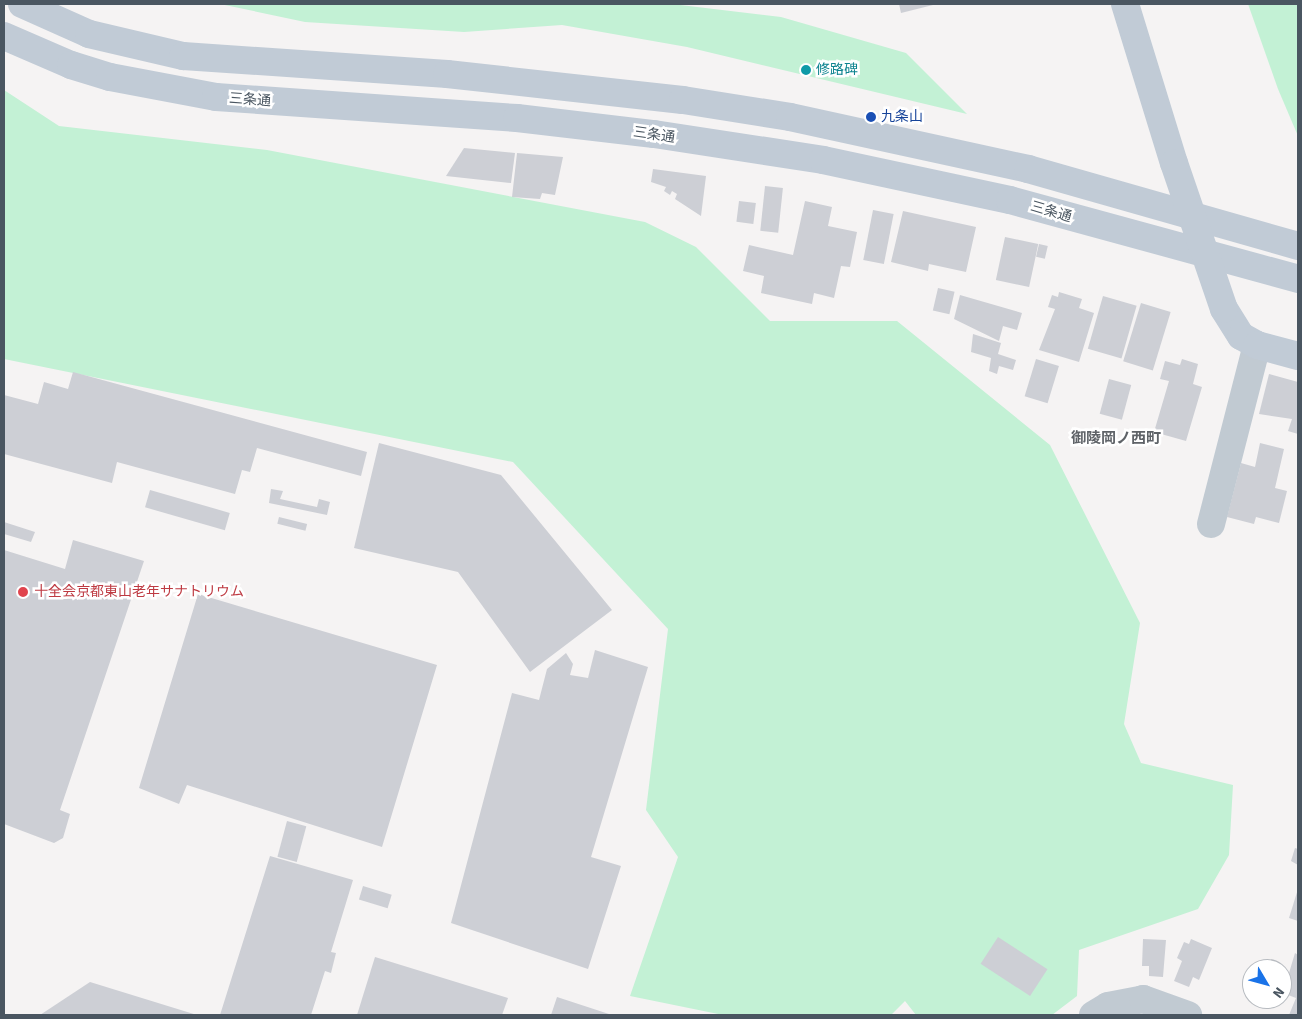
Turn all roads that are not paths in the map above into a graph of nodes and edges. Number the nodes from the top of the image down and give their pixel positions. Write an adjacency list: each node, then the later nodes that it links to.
1 (22, 4): 4 (main road)
2 (1125, 4): 6 (main road, bridge)
3 (4, 36): 5 (main road, 三条通)
4 (1298, 246)
5 (1298, 279)
6 (1257, 345): 7 (main road); 8 (street)
7 (1298, 356)
8 (1212, 524)
9 (1094, 1015): 10 (street)
10 (1188, 1015)

